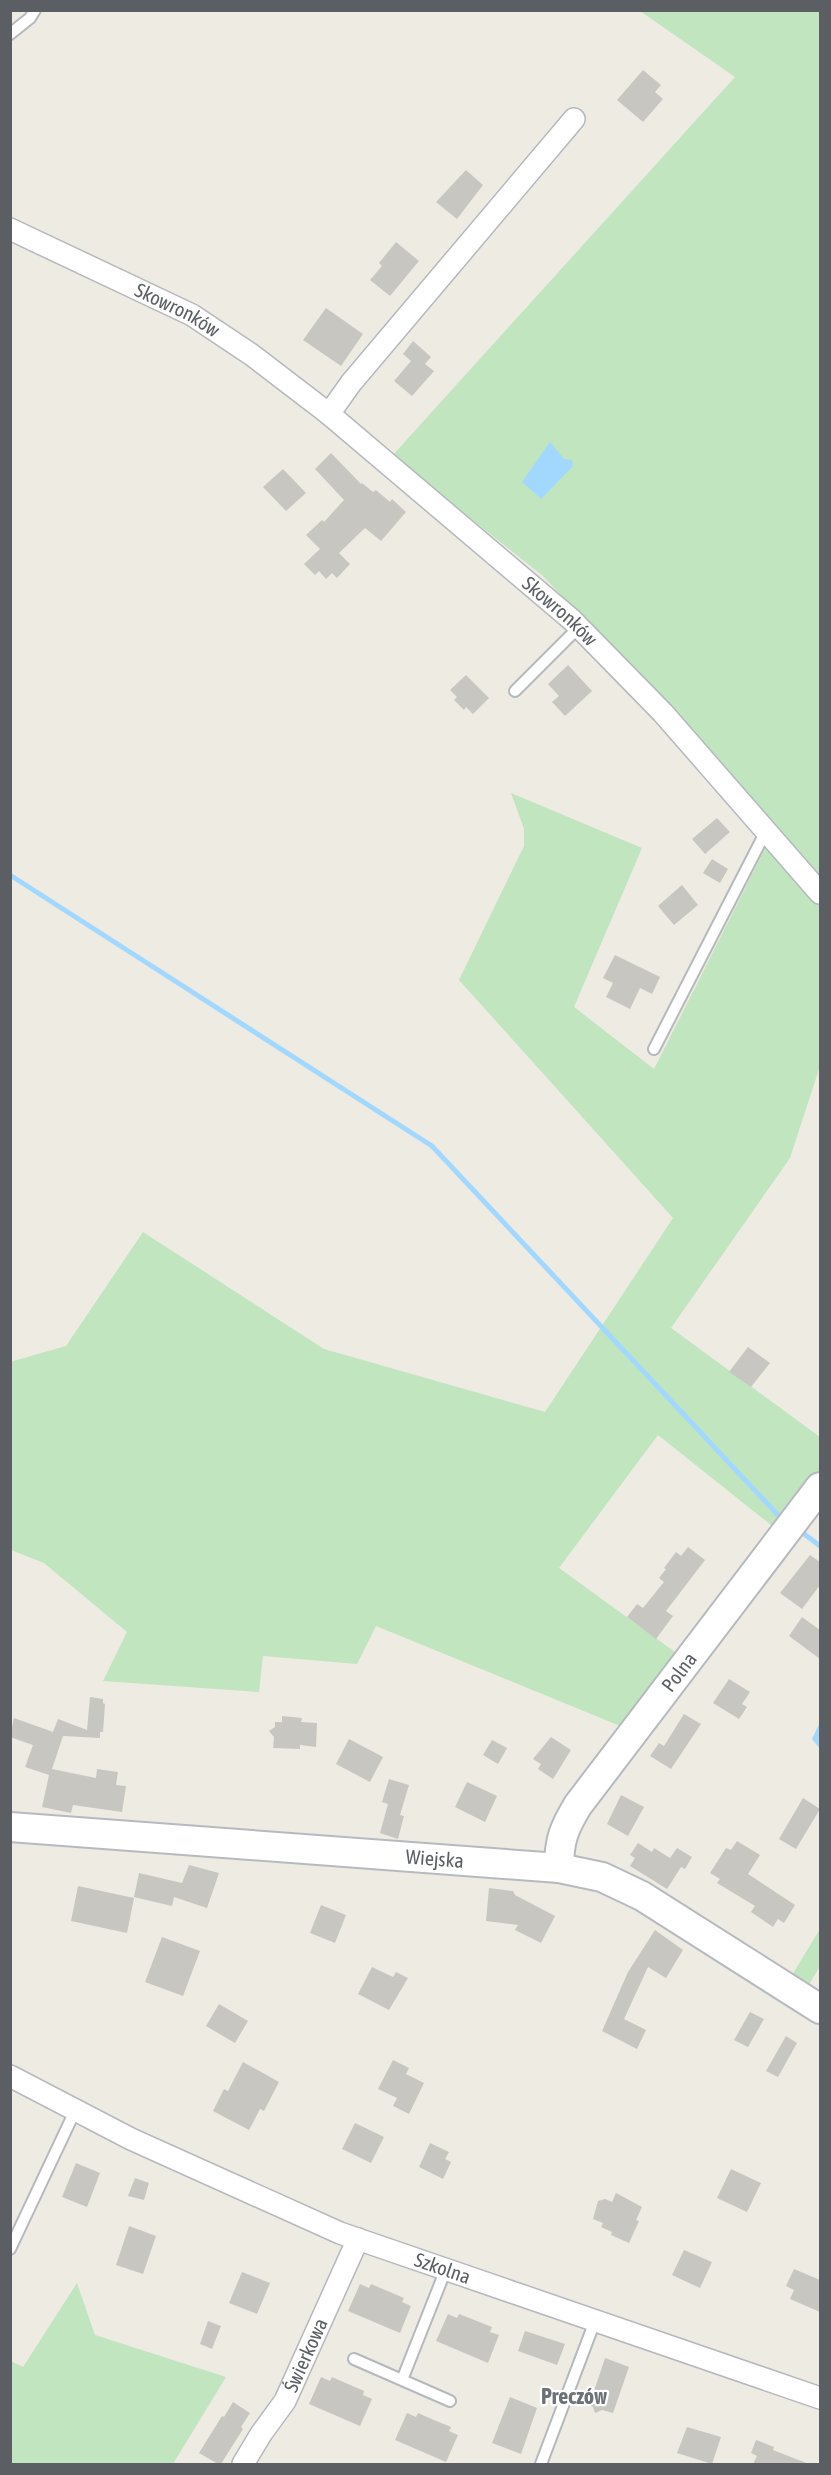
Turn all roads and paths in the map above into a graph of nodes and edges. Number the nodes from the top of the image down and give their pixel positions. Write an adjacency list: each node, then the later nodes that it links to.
1 (35, 10): 2 (lane)
2 (10, 34)
3 (574, 119): 5 (street)
4 (10, 229): 5 (street, Skowronków)
5 (329, 414): 6 (street, Skowronków)
6 (579, 627): 7 (lane); 8 (street, Skowronków)
7 (515, 691)
8 (766, 831): 9 (street, Skowronków); 10 (lane)
9 (820, 893)
10 (654, 1049)
11 (820, 1486): 13 (street, Polna)
12 (10, 1827): 13 (street, Wiejska)
13 (559, 1868): 14 (street, Wiejska)
14 (820, 2009)
15 (10, 2076): 16 (street, Szkolna)
16 (75, 2110): 17 (street, Szkolna); 18 (lane)
17 (358, 2240): 19 (street, Szkolna); 25 (street, Świerkowa)
18 (10, 2248)
19 (446, 2269): 20 (street, Szkolna); 22 (lane)
20 (595, 2321): 23 (street, Szkolna); 26 (lane)
21 (354, 2359): 22 (lane)
22 (402, 2380): 24 (lane)
23 (820, 2398)
24 (450, 2401)
25 (243, 2464)
26 (542, 2464)

